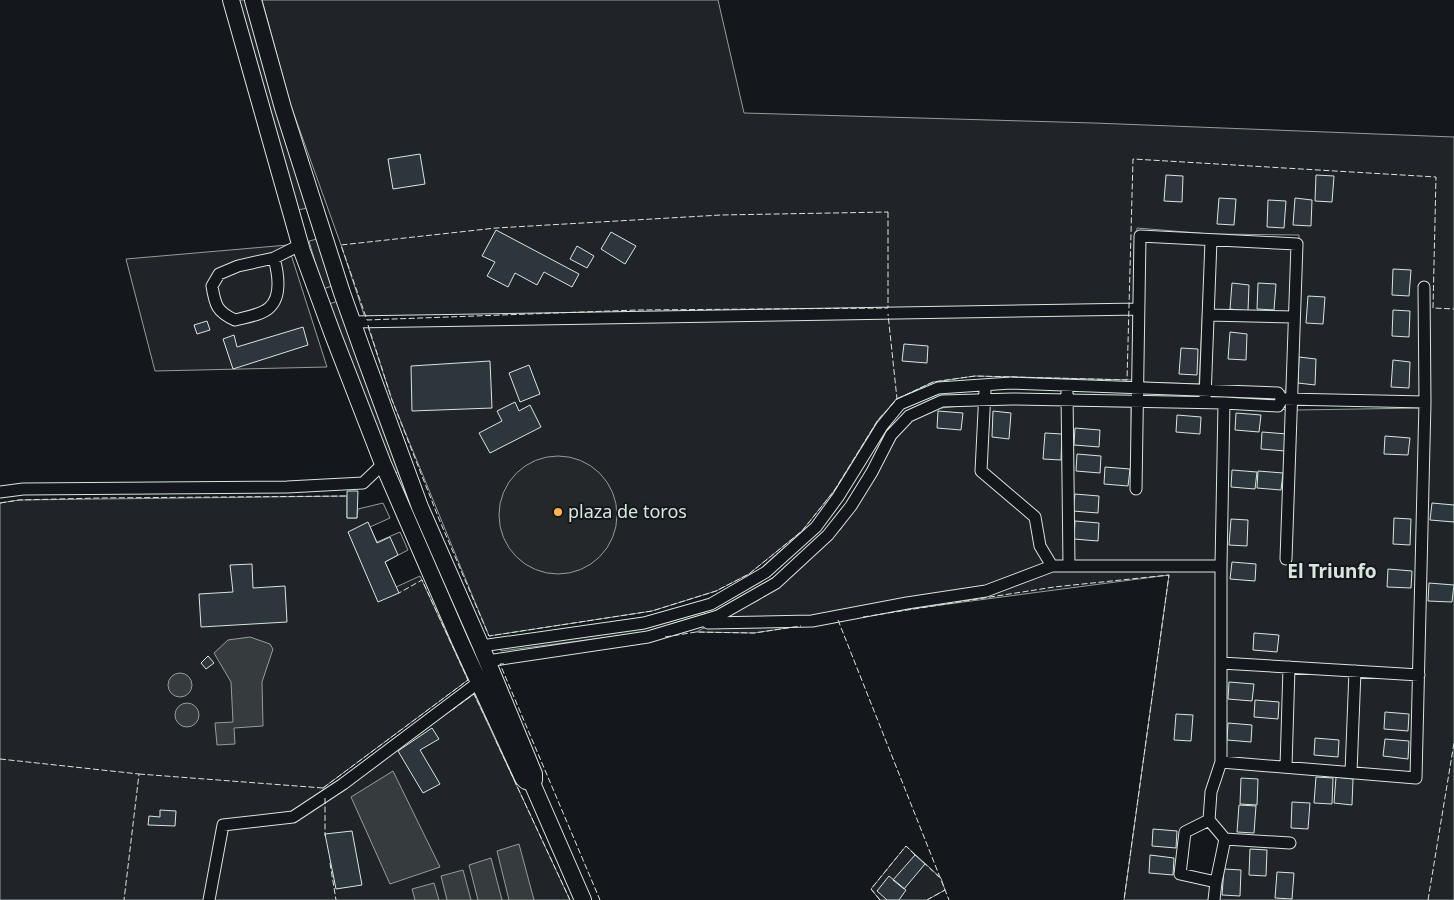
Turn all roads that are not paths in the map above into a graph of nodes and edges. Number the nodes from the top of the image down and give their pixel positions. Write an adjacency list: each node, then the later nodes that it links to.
1 (231, 0): 4 (main road)
2 (253, 0): 10 (main road)
3 (1211, 240): 7 (street); 8 (street); 9 (street)
4 (300, 245): 5 (street); 21 (main road)
5 (274, 258): 5 (street)
6 (1424, 287): 19 (street)
7 (1139, 309): 10 (street); 13 (street)
8 (1208, 315): 9 (street); 14 (street)
9 (1294, 317): 16 (street)
10 (352, 322): 29 (main road)
11 (985, 385): 12 (street); 15 (street); 29 (street)
12 (1066, 385): 13 (street); 17 (street)
13 (1138, 388): 14 (street); 18 (street)
14 (1205, 397): 16 (street); 18 (street); 20 (street)
15 (985, 399): 17 (street); 25 (street); 28 (street)
16 (1287, 399): 19 (street); 20 (street); 24 (street)
17 (1067, 400): 18 (street); 26 (street)
18 (1138, 401): 22 (street)
19 (1425, 402): 33 (street)
20 (1224, 403): 27 (street)
21 (383, 464): 23 (street); 34 (main road)
22 (1136, 489)
23 (0, 492)
24 (1286, 558)
25 (1052, 566): 26 (street); 28 (street)
26 (1069, 566): 27 (street)
27 (1221, 566): 30 (street)
28 (696, 623): 29 (street)
29 (484, 653): 38 (main road)
30 (1221, 663): 31 (street); 35 (street)
31 (1289, 667): 32 (street); 36 (street)
32 (1355, 671): 33 (street); 37 (street)
33 (1419, 675): 37 (street)
34 (479, 682): 38 (main road); 43 (street)
35 (1221, 762): 36 (street); 39 (street)
36 (1286, 767): 37 (street)
37 (1351, 772)
38 (532, 783): 44 (main road)
39 (1209, 820): 40 (street); 42 (street)
40 (1225, 839): 41 (street); 42 (street)
41 (1290, 843)
42 (1216, 882): 45 (street)
43 (210, 900)
44 (583, 900)
45 (1214, 900)

